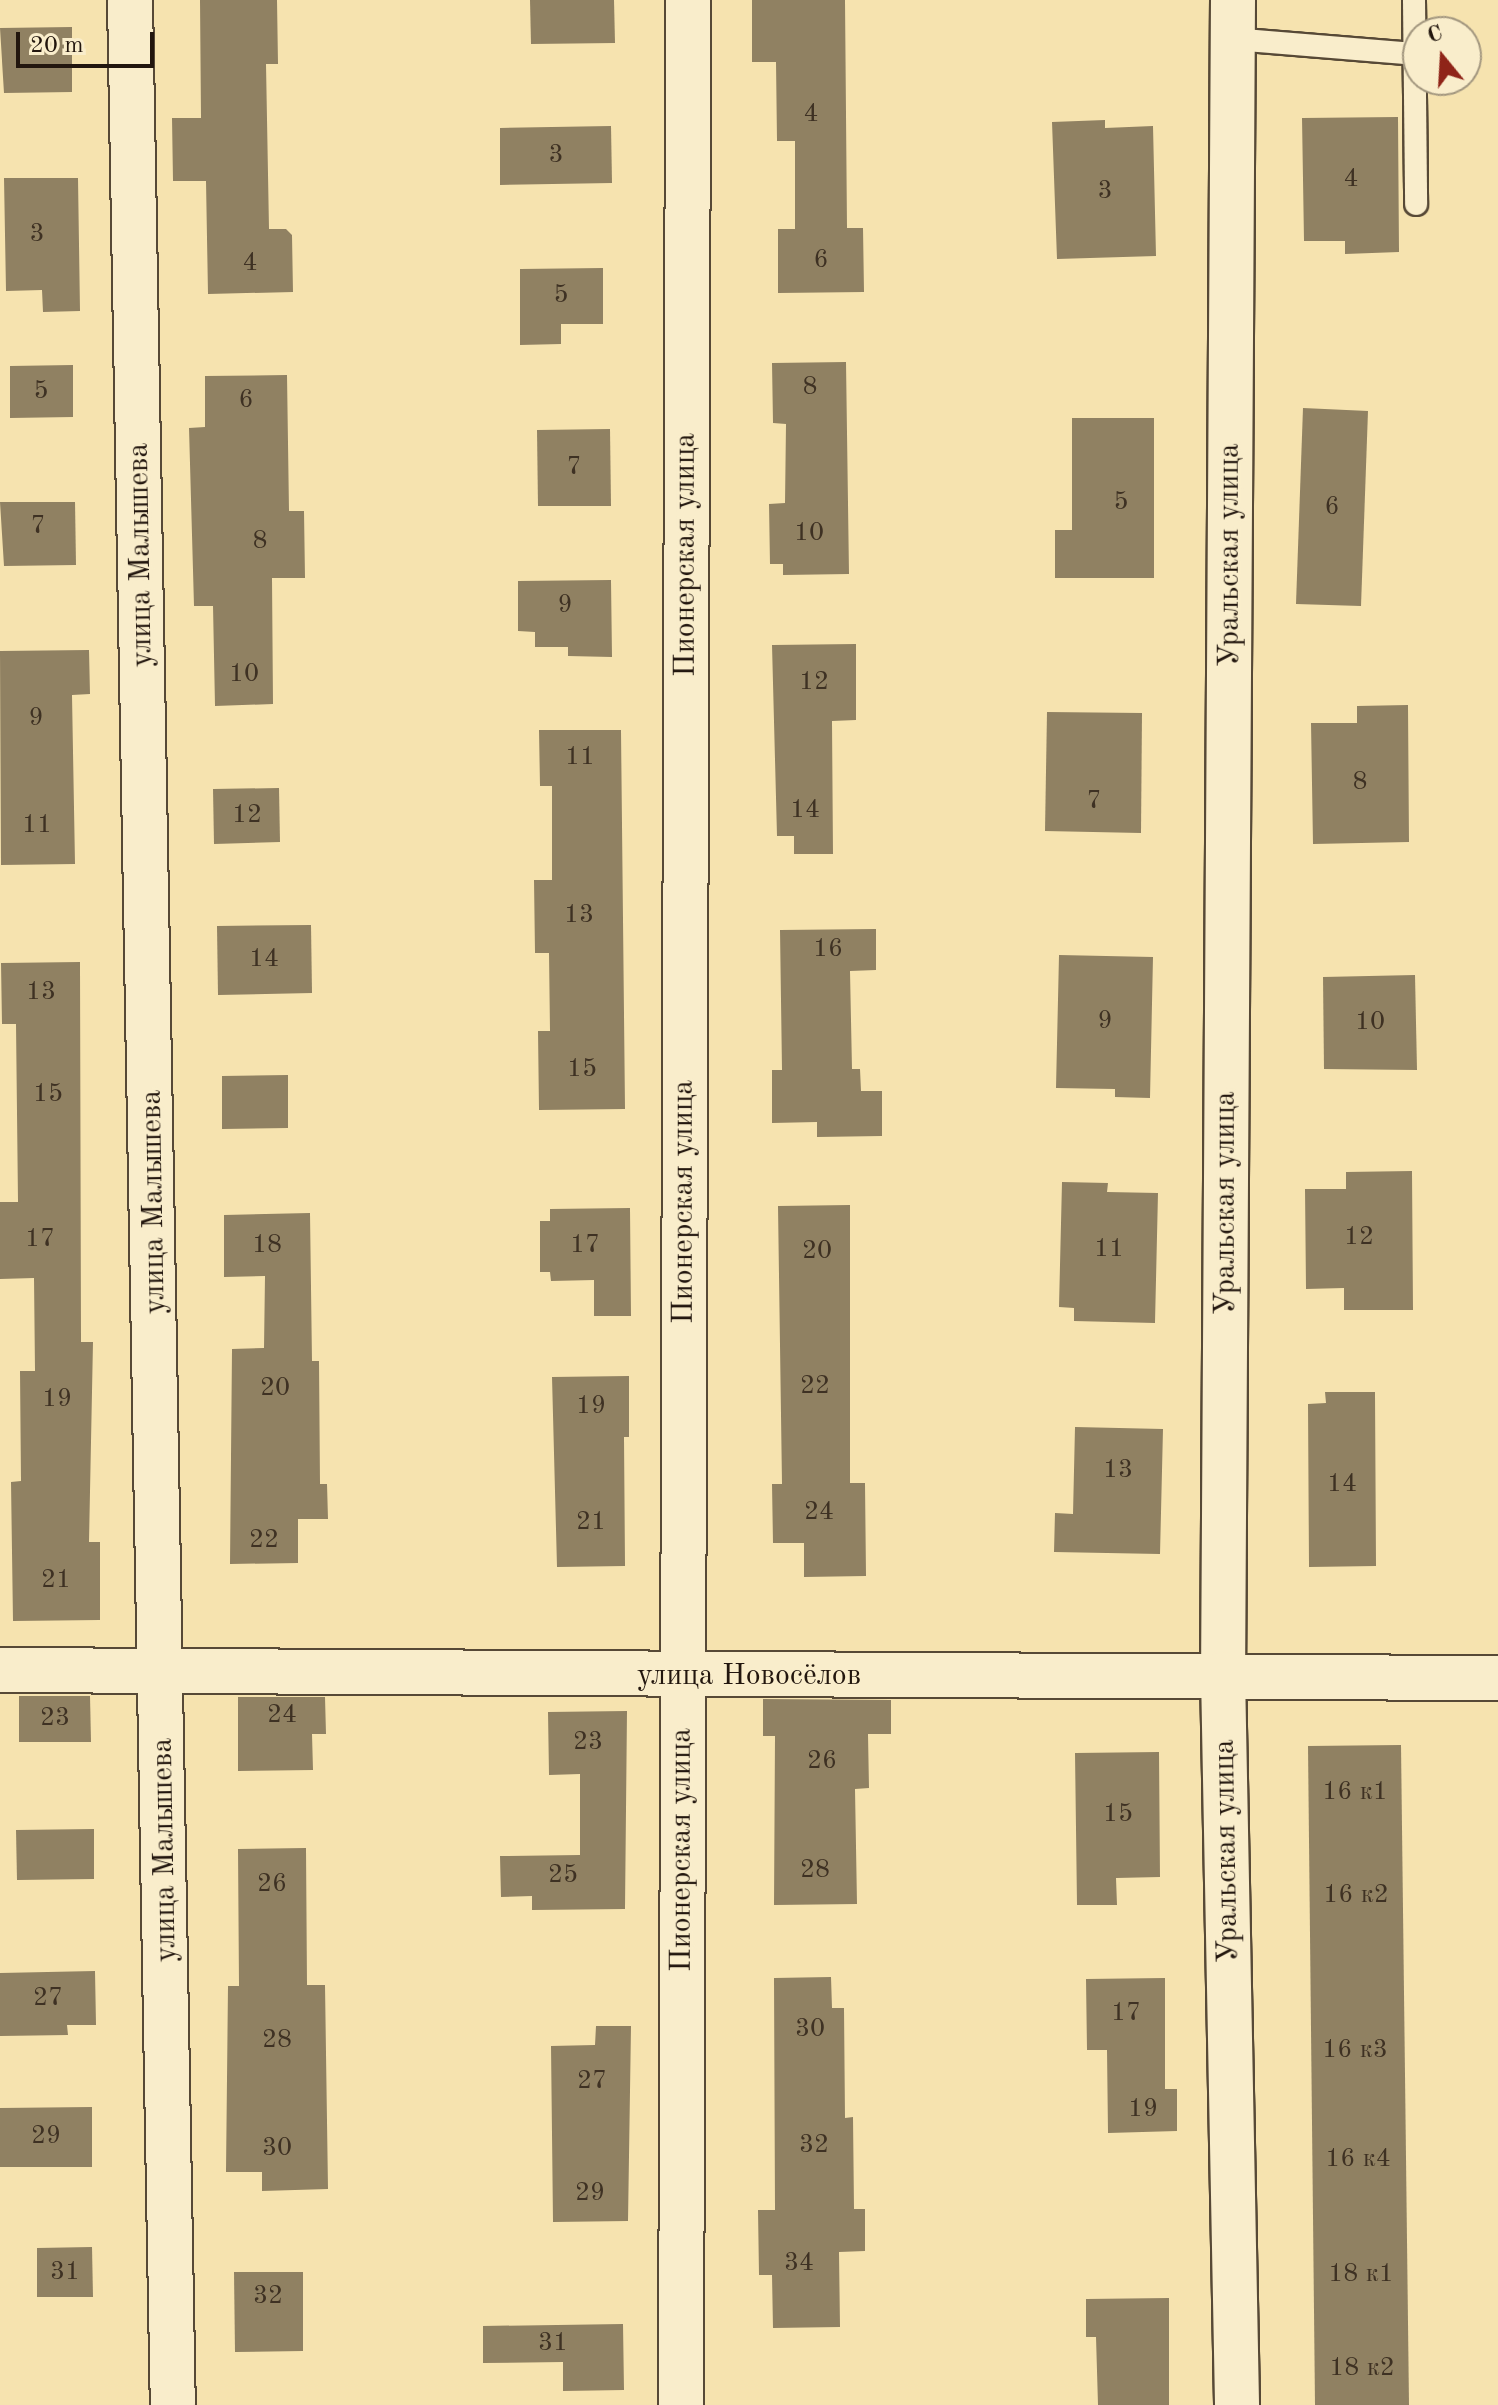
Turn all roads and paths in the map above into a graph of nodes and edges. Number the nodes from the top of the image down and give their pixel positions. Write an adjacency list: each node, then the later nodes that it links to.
1 (130, 0): 8 (street, улица Малышева)
2 (688, 0): 10 (street, Пионерская улица)
3 (1233, 20): 4 (lane); 9 (street, Уральская улица)
4 (1402, 52)
5 (1415, 96): 6 (lane)
6 (1416, 204)
7 (0, 1670): 8 (street, улица Новосёлов)
8 (163, 1671): 10 (street, улица Новосёлов); 12 (street, улица Малышева)
9 (1223, 1674): 10 (street, улица Новосёлов); 11 (street, улица Новосёлов); 14 (street, Уральская улица)
10 (683, 1677): 13 (street, Пионерская улица)
11 (1498, 1678)
12 (173, 2405)
13 (681, 2405)
14 (1237, 2405)

